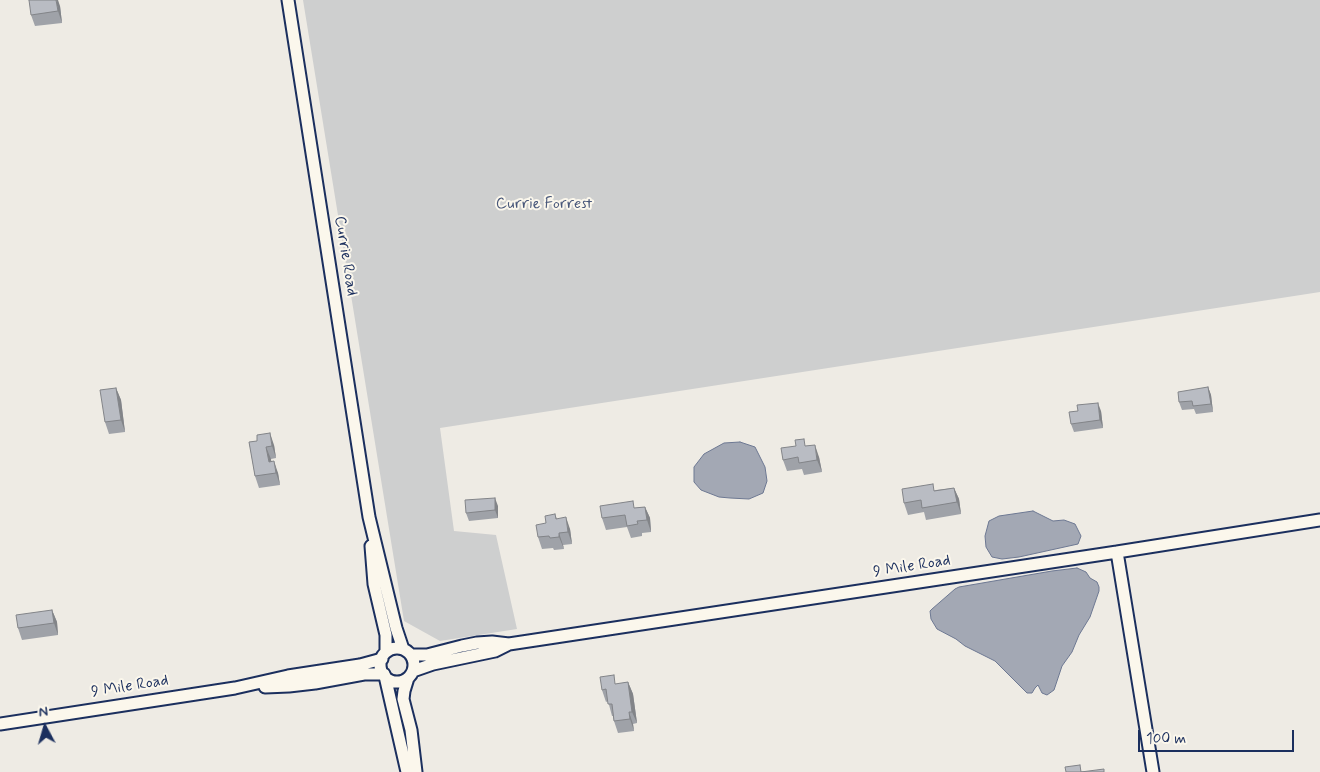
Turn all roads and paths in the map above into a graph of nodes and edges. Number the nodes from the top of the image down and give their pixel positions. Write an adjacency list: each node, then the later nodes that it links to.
1 (288, 0): 2 (street, Currie Road)
2 (369, 517): 6 (street, Currie Road); 7 (street, Currie Road)
3 (1320, 520): 4 (street, 9 Mile Road)
4 (1117, 552): 5 (street, 9 Mile Road); 14 (street)
5 (509, 644): 6 (street, 9 Mile Road); 8 (street, 9 Mile Road)
6 (407, 652): 7 (street); 8 (street)
7 (384, 656): 9 (street); 10 (street, 9 Mile Road)
8 (410, 674): 9 (street); 13 (street)
9 (384, 675): 10 (street, 9 Mile Road); 12 (street)
10 (235, 688): 11 (street, 9 Mile Road)
11 (0, 724)
12 (406, 772)
13 (416, 772)
14 (1154, 772)

